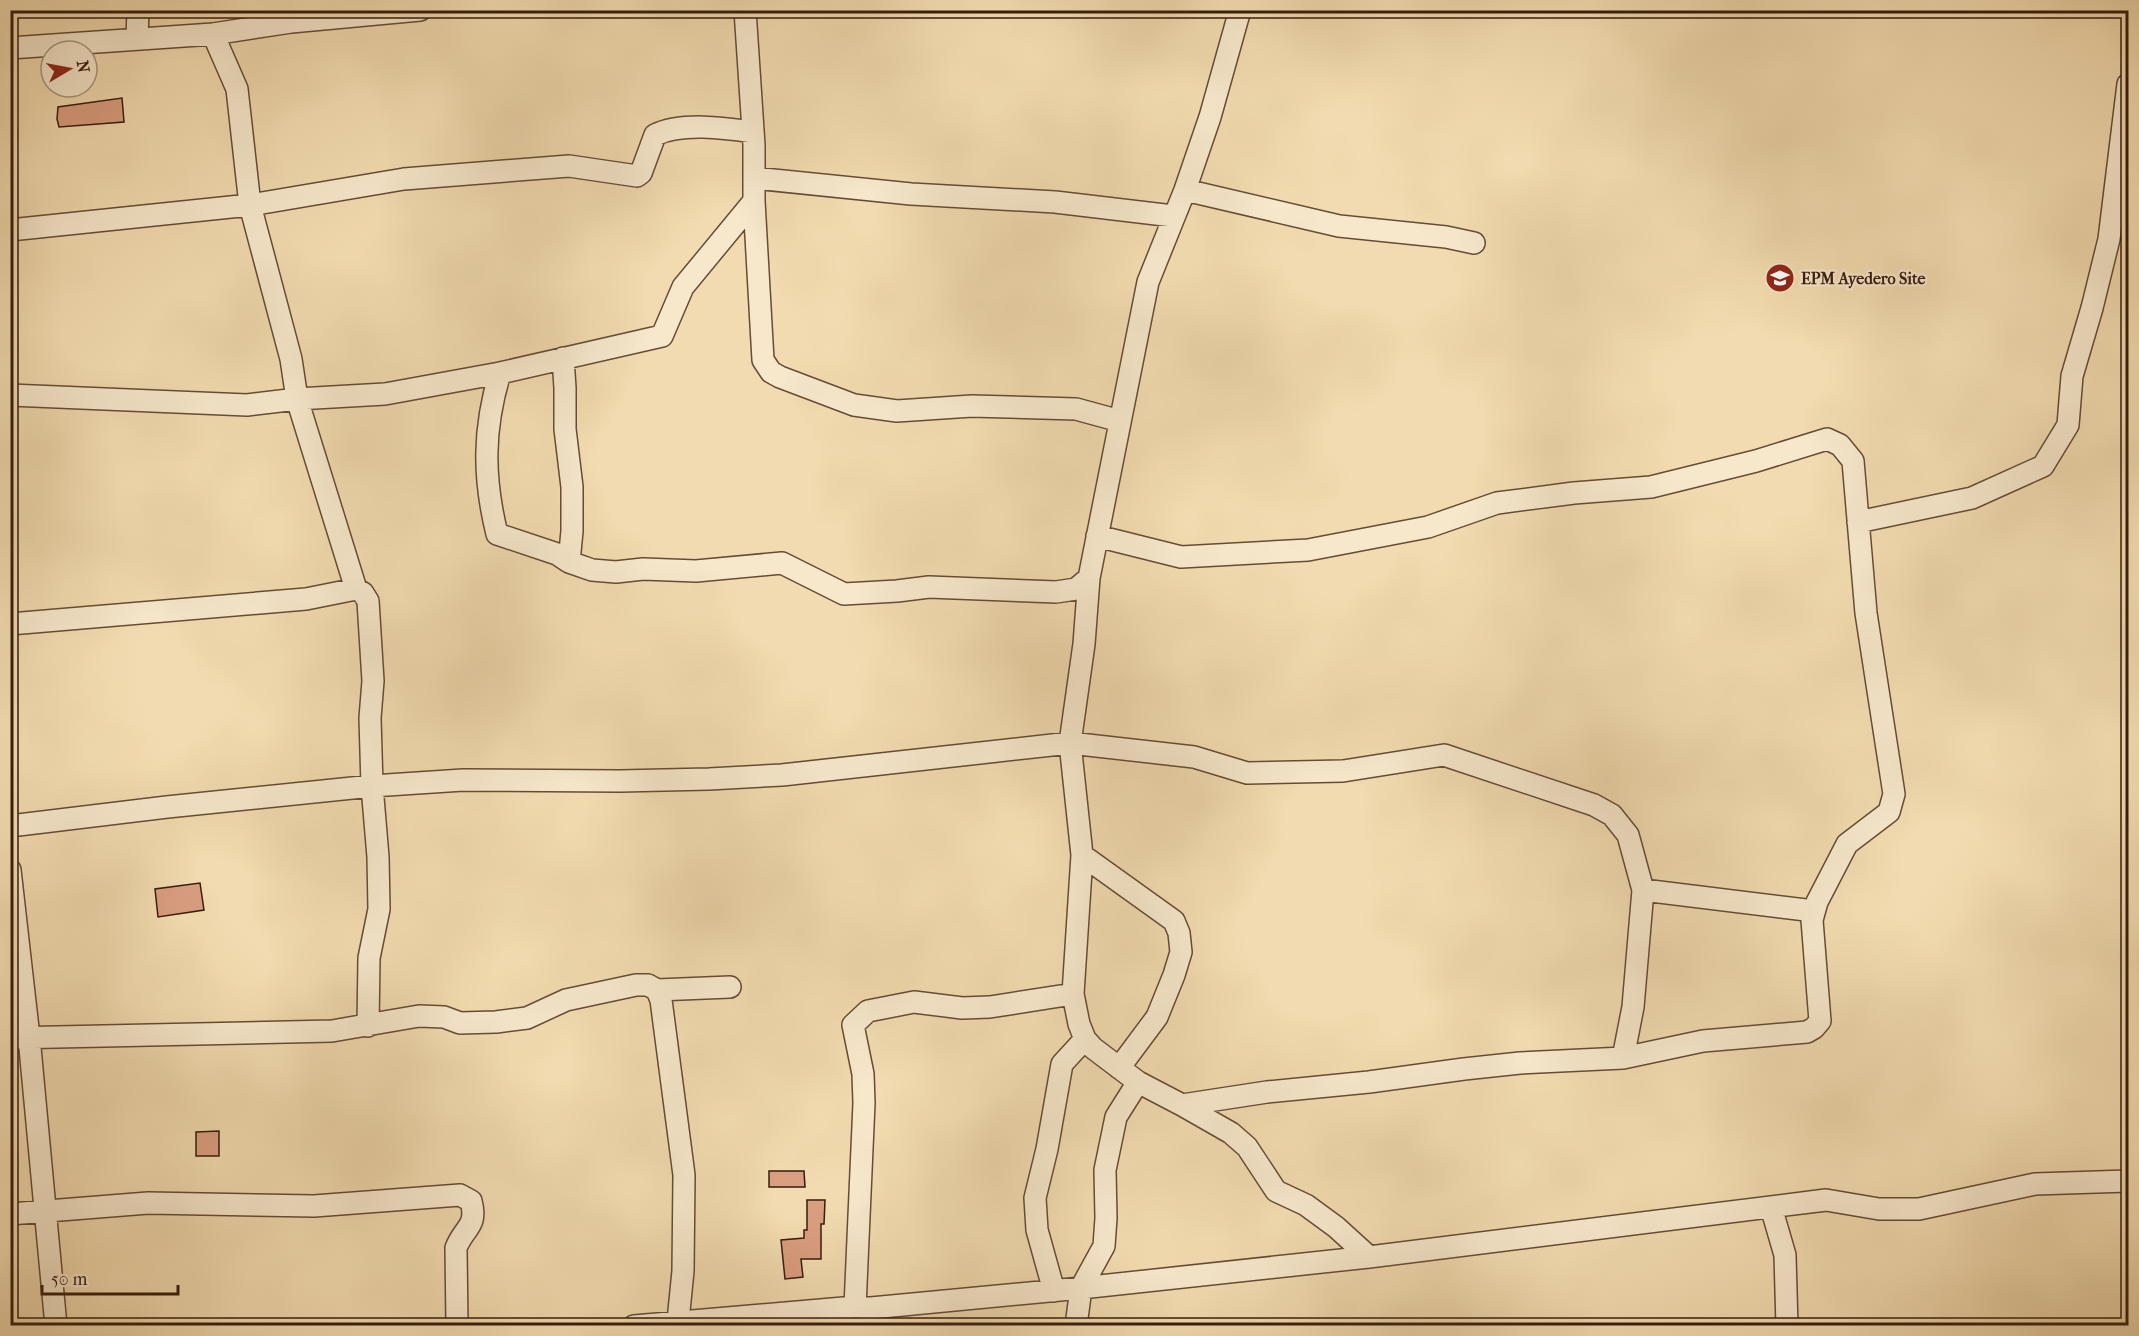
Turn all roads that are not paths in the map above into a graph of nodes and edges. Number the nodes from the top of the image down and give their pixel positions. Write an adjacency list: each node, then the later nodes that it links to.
1 (138, 10): 6 (street)
2 (420, 10): 5 (street)
3 (745, 10): 10 (street)
4 (1240, 10): 12 (street)
5 (213, 34): 6 (street); 14 (street)
6 (137, 39): 7 (street)
7 (10, 48)
8 (2128, 84): 9 (street)
9 (2126, 127): 23 (street)
10 (753, 132): 11 (street); 14 (street)
11 (754, 178): 13 (street); 15 (street)
12 (1185, 190): 15 (street); 17 (street)
13 (754, 201): 18 (street); 22 (street)
14 (250, 204): 16 (street); 21 (street)
15 (1173, 216): 22 (street)
16 (10, 230)
17 (1474, 243)
18 (563, 358): 19 (street); 25 (street)
19 (500, 373): 21 (street); 25 (street)
20 (10, 395): 21 (street)
21 (297, 399): 27 (street)
22 (1120, 421): 24 (street)
23 (1858, 522): 24 (street); 35 (street)
24 (1097, 536): 26 (street)
25 (569, 562): 26 (street)
26 (1089, 578): 29 (street)
27 (356, 589): 28 (street); 30 (street)
28 (10, 624)
29 (1070, 743): 30 (street); 32 (street); 34 (street)
30 (372, 786): 31 (street); 39 (street)
31 (10, 826)
32 (1082, 855): 38 (street); 43 (street)
33 (10, 870): 40 (street)
34 (1643, 890): 35 (street); 42 (street)
35 (1814, 911): 42 (street)
36 (730, 987): 37 (street)
37 (657, 990): 39 (street); 54 (street)
38 (1073, 994): 41 (street); 53 (street)
39 (368, 1026): 40 (street)
40 (20, 1038): 48 (street)
41 (1085, 1039): 43 (street); 52 (street)
42 (1623, 1058): 45 (street)
43 (1119, 1068): 44 (street)
44 (1138, 1082): 45 (street); 51 (street)
45 (1182, 1105): 50 (street)
46 (2128, 1181): 47 (street)
47 (1772, 1207): 50 (street); 59 (street)
48 (45, 1210): 49 (street); 55 (street); 56 (street)
49 (10, 1214)
50 (1369, 1257): 51 (street)
51 (1081, 1288): 52 (street); 58 (street)
52 (1054, 1291): 53 (street)
53 (869, 1313): 54 (street)
54 (678, 1321): 57 (street)
55 (56, 1326)
56 (458, 1326)
57 (634, 1326)
58 (1076, 1326)
59 (1787, 1326)

